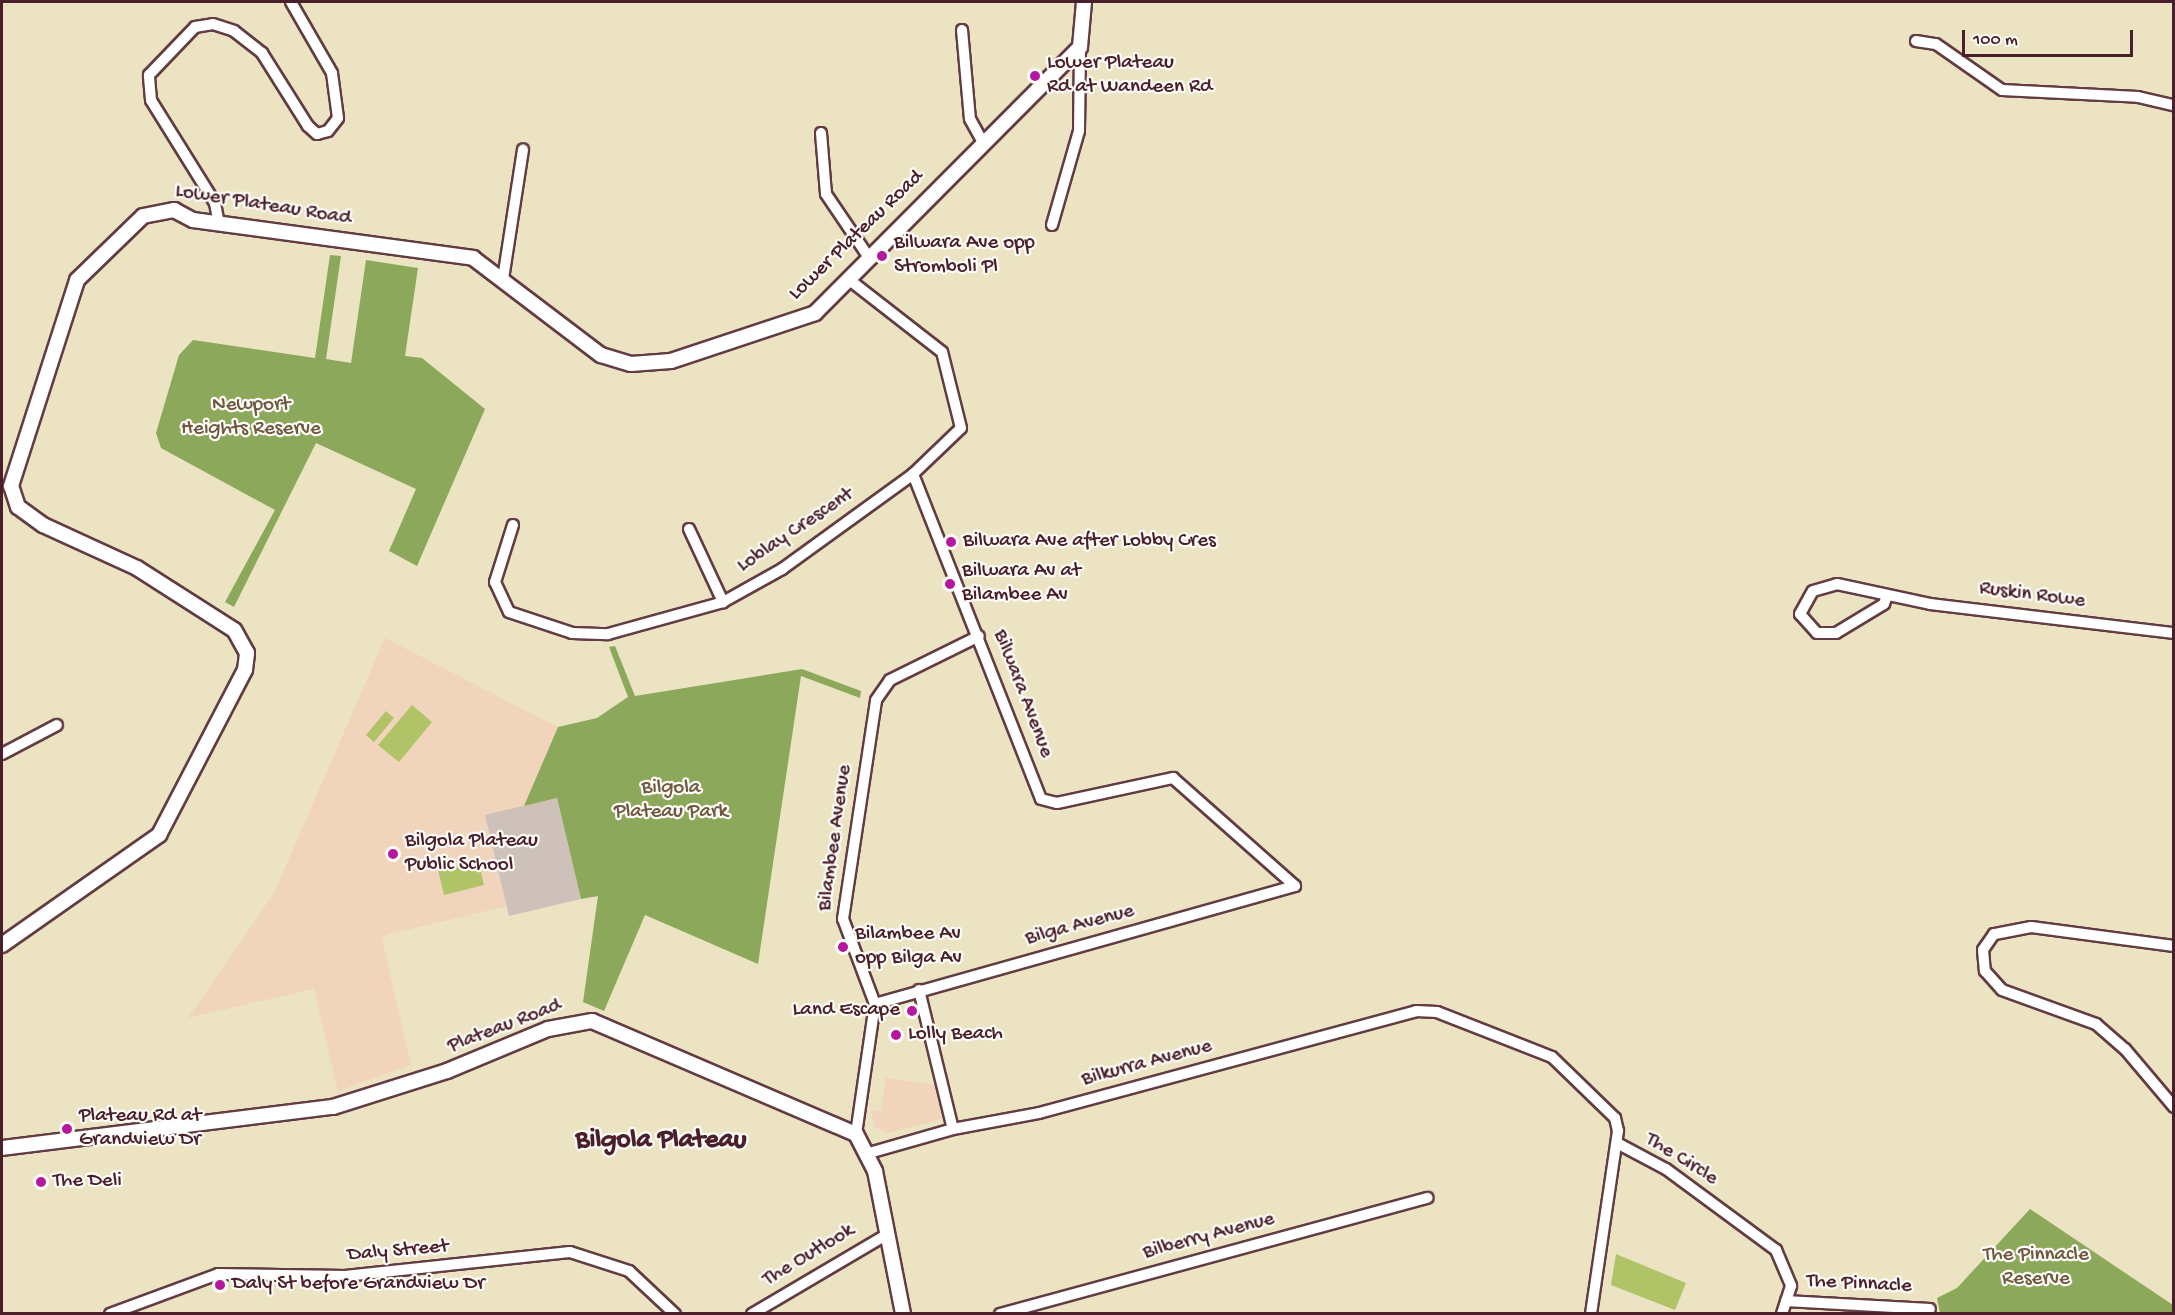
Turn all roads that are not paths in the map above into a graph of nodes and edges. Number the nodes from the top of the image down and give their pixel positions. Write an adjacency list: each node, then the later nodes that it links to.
1 (291, 2): 10 (street)
2 (1084, 2): 5 (street)
3 (962, 30): 8 (street)
4 (1916, 41): 6 (street)
5 (1080, 47): 8 (street, Lower Plateau Road); 11 (street)
6 (2174, 105)
7 (821, 133): 12 (street)
8 (982, 141): 12 (street, Lower Plateau Road)
9 (523, 150): 14 (street)
10 (219, 224): 14 (street, Lower Plateau Road); 25 (street, Lower Plateau Road)
11 (1052, 225)
12 (868, 256): 13 (street, Lower Plateau Road)
13 (847, 278): 14 (street, Lower Plateau Road); 15 (street)
14 (503, 279)
15 (913, 474): 19 (street, Loblay Crescent); 21 (street, Bilwara Avenue)
16 (513, 525): 19 (street, Loblay Crescent)
17 (689, 529): 19 (street)
18 (1887, 595): 18 (street, Ruskin Rowe); 20 (street, Ruskin Rowe)
19 (723, 602)
20 (2174, 633)
21 (979, 636): 24 (street, Bilwara Avenue); 28 (street, Bilambee Avenue)
22 (57, 725): 23 (street)
23 (2, 754)
24 (1295, 886): 27 (street, Bilga Avenue)
25 (2, 945)
26 (2174, 946): 30 (street)
27 (919, 990): 28 (street, Bilga Avenue); 31 (street)
28 (875, 1004): 32 (street, Bilambee Avenue)
29 (1433, 1012): 31 (street, Bilkurra Avenue); 33 (street, The Circle)
30 (2174, 1107)
31 (953, 1129): 35 (street, Bilkurra Avenue)
32 (856, 1134): 34 (street, Plateau Road); 35 (street)
33 (1617, 1143): 38 (street, The Circle); 45 (street)
34 (2, 1148)
35 (869, 1153): 37 (street)
36 (1428, 1198): 44 (street, Bilberry Avenue)
37 (888, 1234): 42 (street, The Outlook); 43 (street)
38 (1786, 1301): 39 (street, The Pinnacle); 46 (street, The Circle)
39 (1930, 1309)
40 (110, 1314): 41 (street, Daly Street)
41 (675, 1314)
42 (752, 1314)
43 (903, 1314)
44 (1000, 1314)
45 (1591, 1314)
46 (1782, 1314)

